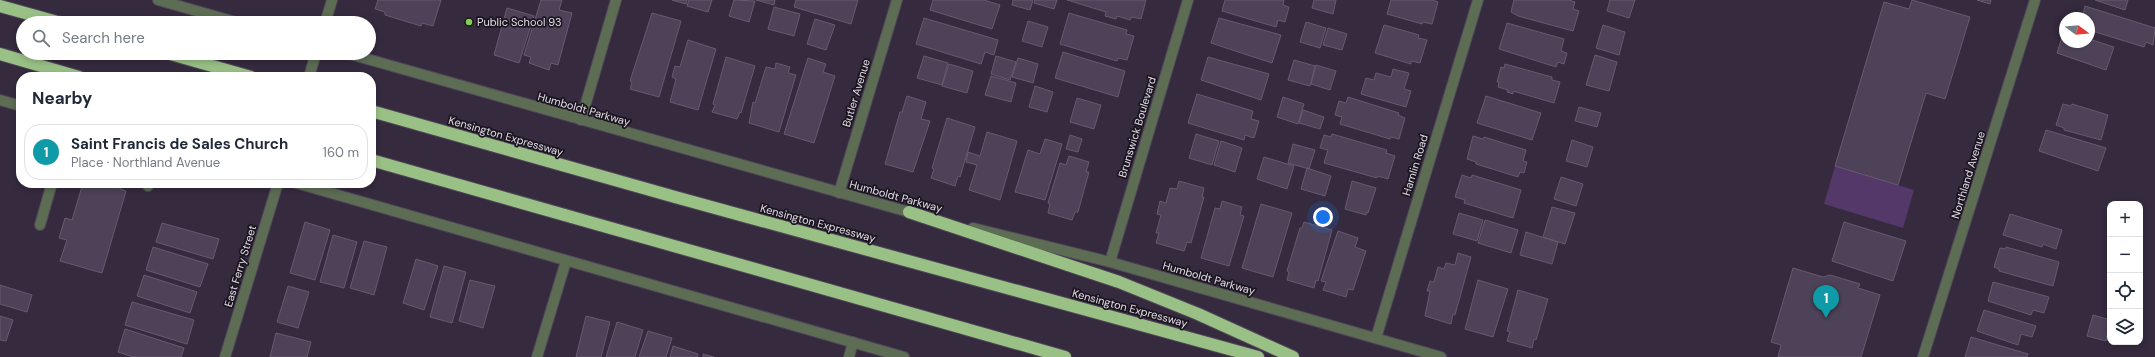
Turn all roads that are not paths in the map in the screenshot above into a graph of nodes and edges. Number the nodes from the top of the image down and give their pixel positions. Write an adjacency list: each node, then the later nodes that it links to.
1 (158, 0): 10 (street)
2 (332, 0): 11 (street)
3 (616, 0): 24 (street)
4 (897, 0): 29 (street, Butler Avenue)
5 (1188, 0): 33 (street, Brunswick Boulevard)
6 (1478, 0): 34 (street, Hamlin Road)
7 (2035, 0): 44 (street, Northland Avenue)
8 (0, 6): 9 (highway)
9 (36, 16)
10 (214, 16)
11 (327, 16)
12 (0, 54): 13 (highway)
13 (16, 59)
14 (21, 60): 18 (highway)
15 (192, 60): 19 (highway)
16 (314, 60): 20 (street)
17 (371, 60): 24 (street, Humboldt Parkway)
18 (62, 72)
19 (234, 72)
20 (310, 72)
21 (0, 100): 22 (street)
22 (16, 105)
23 (376, 112): 41 (highway, Kensington Expressway)
24 (581, 120): 29 (street, Humboldt Parkway)
25 (376, 161): 40 (highway)
26 (51, 188): 31 (street)
27 (276, 188): 36 (street, East Ferry Street)
28 (313, 188): 32 (street)
29 (839, 193): 30 (street, Humboldt Parkway)
30 (909, 212): 33 (street, Humboldt Parkway); 42 (highway)
31 (40, 225)
32 (566, 261): 35 (street); 37 (street)
33 (1110, 262): 34 (street, Humboldt Parkway)
34 (1376, 338): 43 (street, Humboldt Parkway)
35 (853, 342): 38 (street); 39 (street)
36 (225, 357)
37 (537, 357)
38 (849, 357)
39 (904, 357)
40 (1066, 357)
41 (1258, 357)
42 (1293, 357)
43 (1441, 357)
44 (1923, 357)

